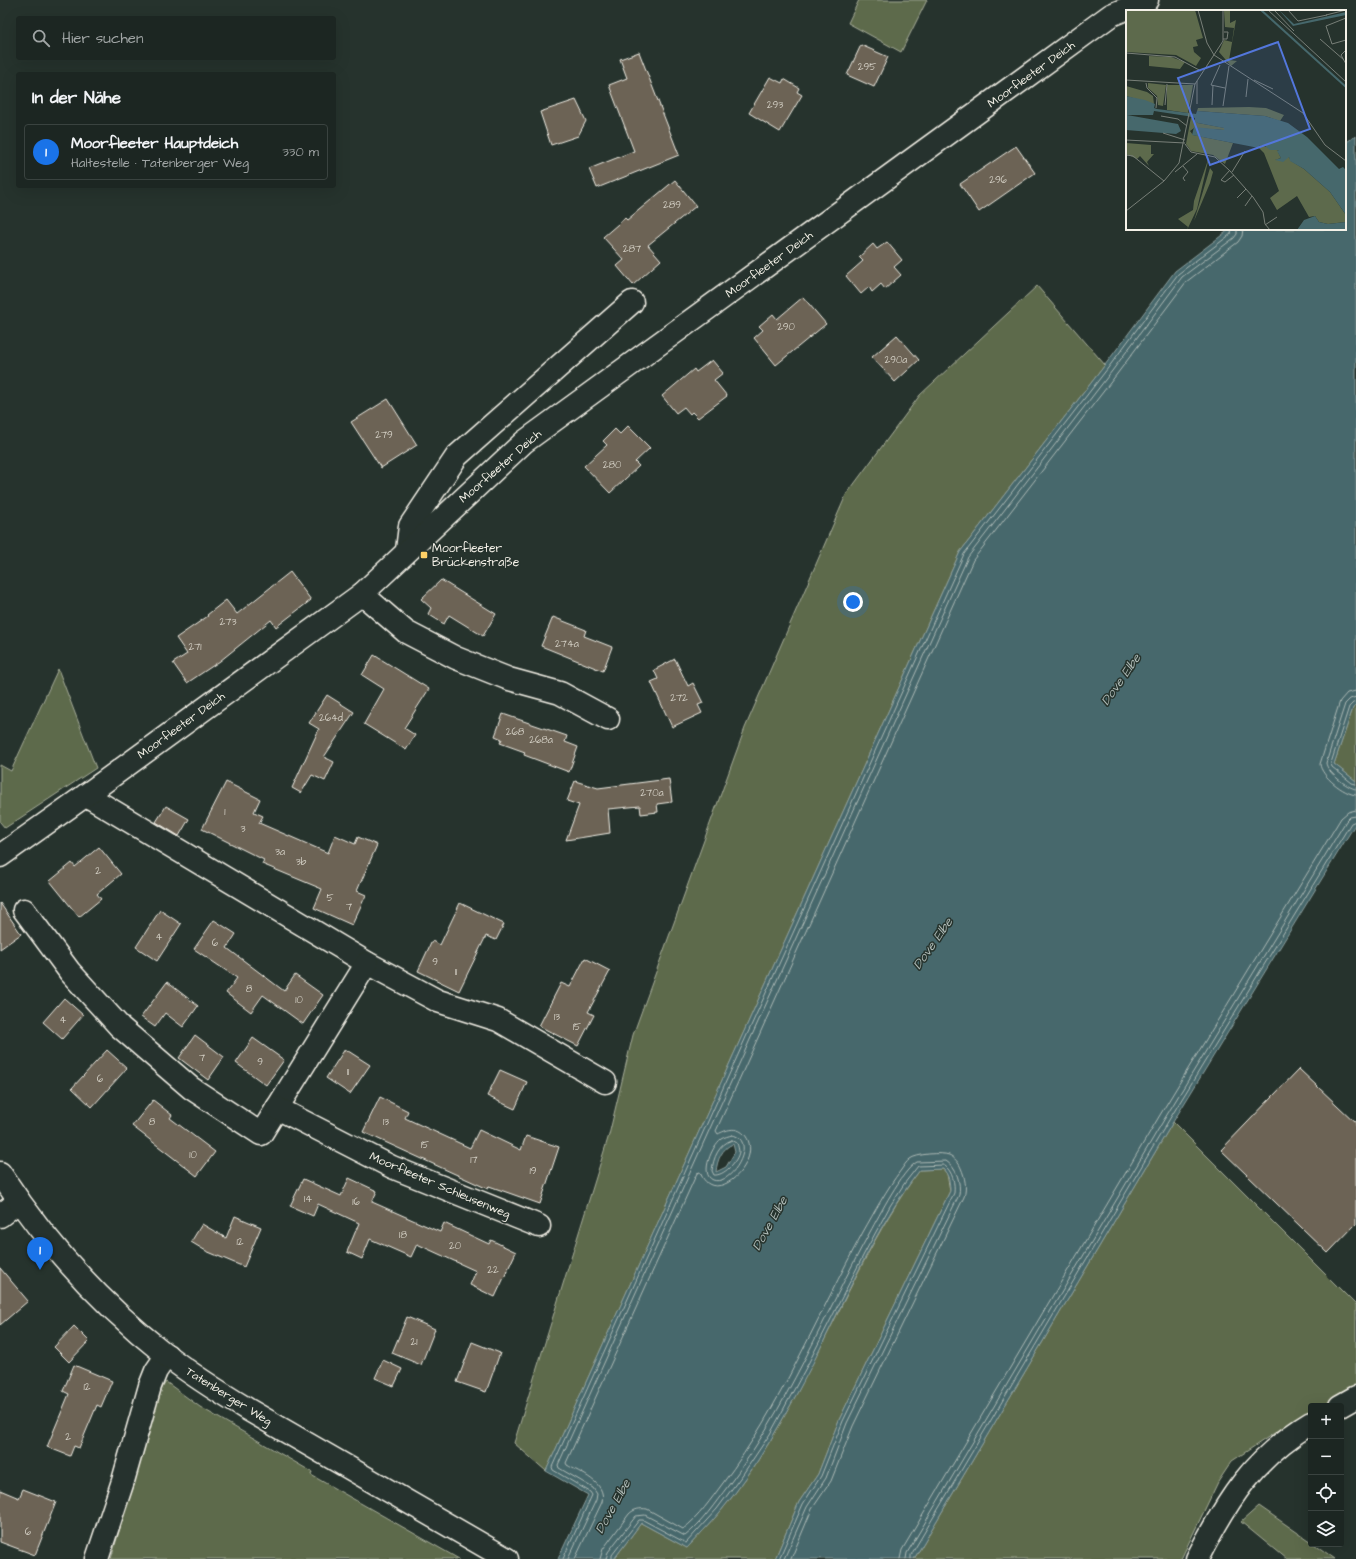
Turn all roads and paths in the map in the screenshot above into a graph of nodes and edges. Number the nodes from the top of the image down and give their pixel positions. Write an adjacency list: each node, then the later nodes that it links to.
1 (1147, 0): 3 (street, Moorfleeter Deich)
2 (632, 302): 3 (street)
3 (407, 550): 4 (street, Moorfleeter Deich)
4 (362, 594): 5 (street); 6 (street, Moorfleeter Deich)
5 (608, 719)
6 (86, 795): 7 (street, Moorfleeter Deich); 9 (street)
7 (0, 856)
8 (24, 910): 11 (street)
9 (367, 963): 10 (street); 11 (street)
10 (605, 1082)
11 (277, 1108): 15 (street, Moorfleeter Schleusenweg)
12 (0, 1173): 13 (street, Tatenberger Weg)
13 (19, 1201): 14 (street); 16 (street, Tatenberger Weg)
14 (0, 1216)
15 (539, 1226)
16 (167, 1355): 20 (street); 21 (street, Tatenberger Weg)
17 (1356, 1397): 18 (street)
18 (1344, 1404)
19 (1308, 1425): 22 (street)
20 (97, 1559)
21 (507, 1559)
22 (1197, 1559)

